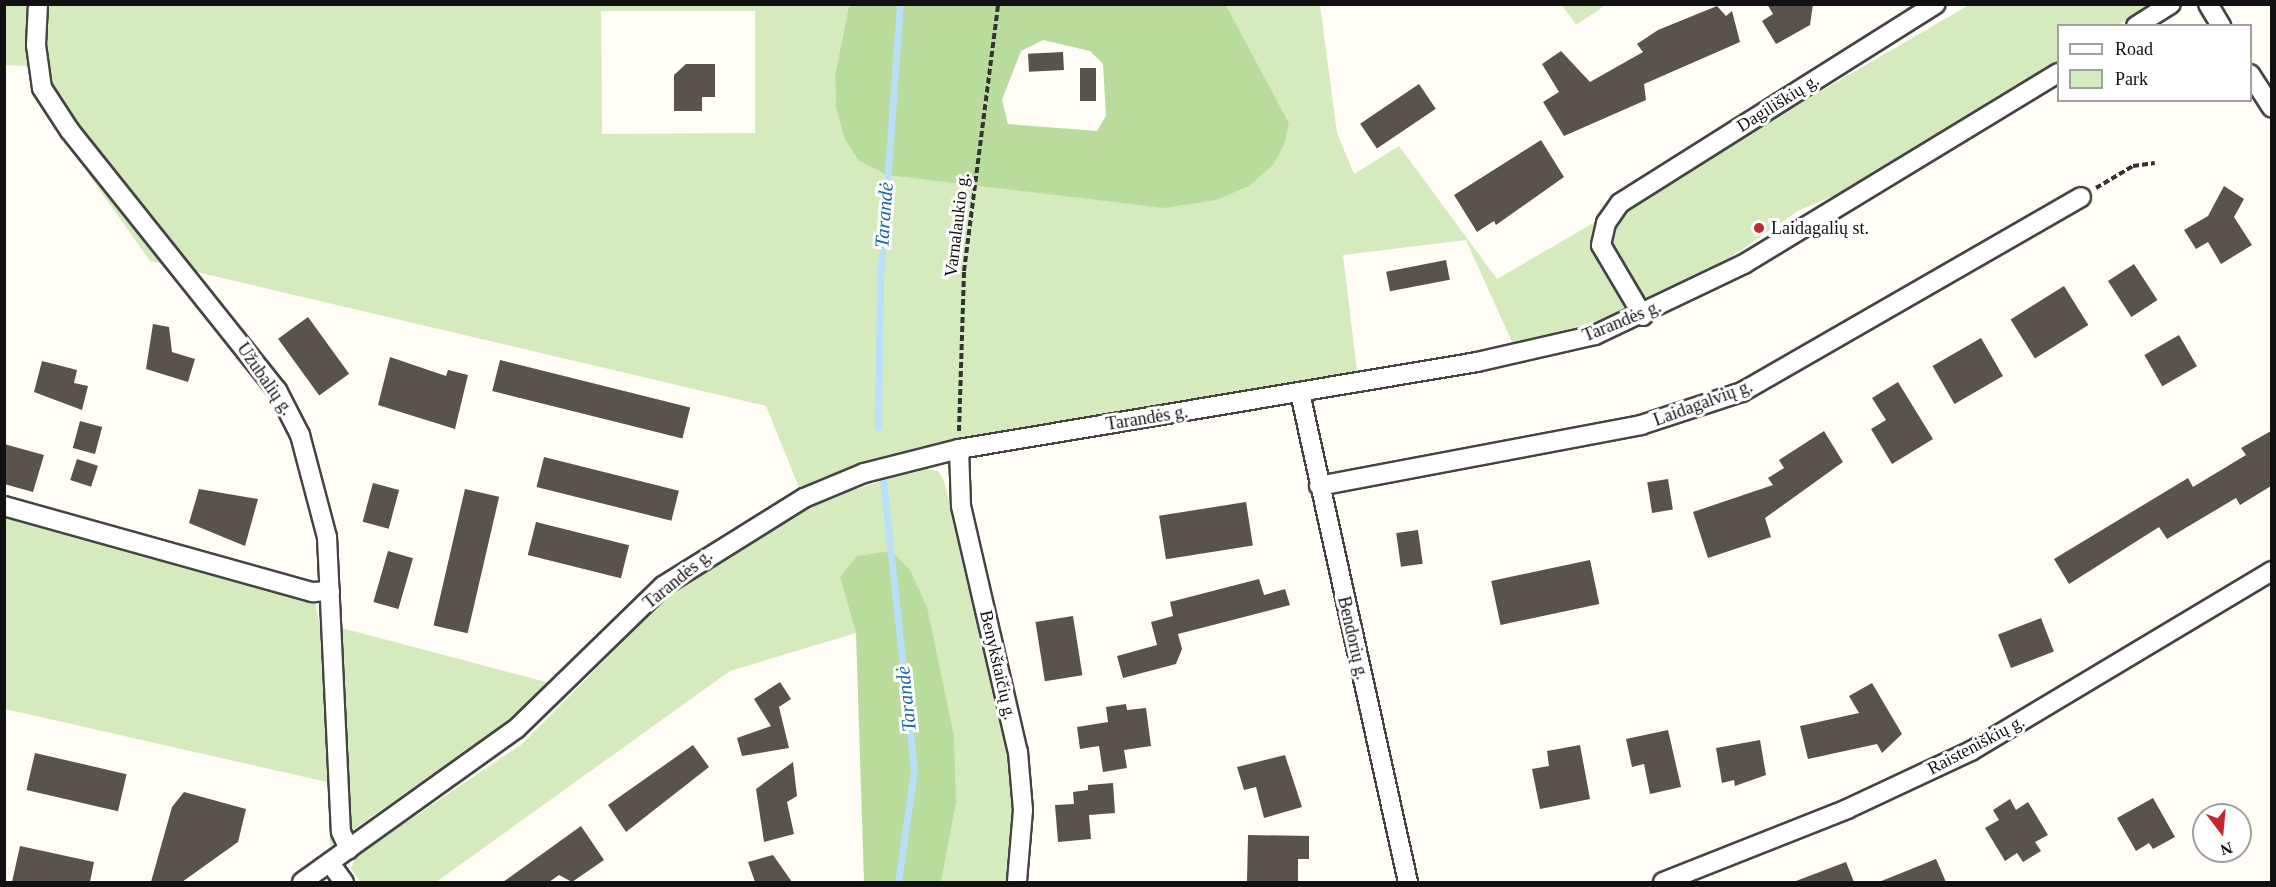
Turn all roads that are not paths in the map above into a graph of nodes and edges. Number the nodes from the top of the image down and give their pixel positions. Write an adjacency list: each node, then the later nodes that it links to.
1 (38, 4): 17 (street, Užubalių g.)
2 (1936, 4): 11 (street, Dagiliškių g.)
3 (2171, 4): 5 (street)
4 (2208, 4): 6 (street)
5 (2139, 24)
6 (2220, 24)
7 (2057, 74): 11 (street, Tarandės g.)
8 (2252, 77): 9 (street)
9 (2271, 108)
10 (2081, 197): 14 (street, Laidagalvių g.)
11 (1643, 316): 12 (street, Tarandės g.)
12 (1300, 393): 13 (street, Tarandės g.); 14 (street, Bendorių g.)
13 (959, 449): 18 (street, Tarandės g.); 22 (street, Benykštaičių g.)
14 (1319, 486): 23 (street, Bendorių g.)
15 (4, 506): 17 (street)
16 (2271, 571): 24 (street, Raisteniškių g.)
17 (330, 591): 18 (street, Užubalių g.)
18 (349, 849): 19 (street, Tarandės g.)
19 (330, 863): 20 (street, Tarandės g.); 21 (street)
20 (302, 882)
21 (344, 882)
22 (1017, 882)
23 (1408, 882)
24 (1663, 882)

